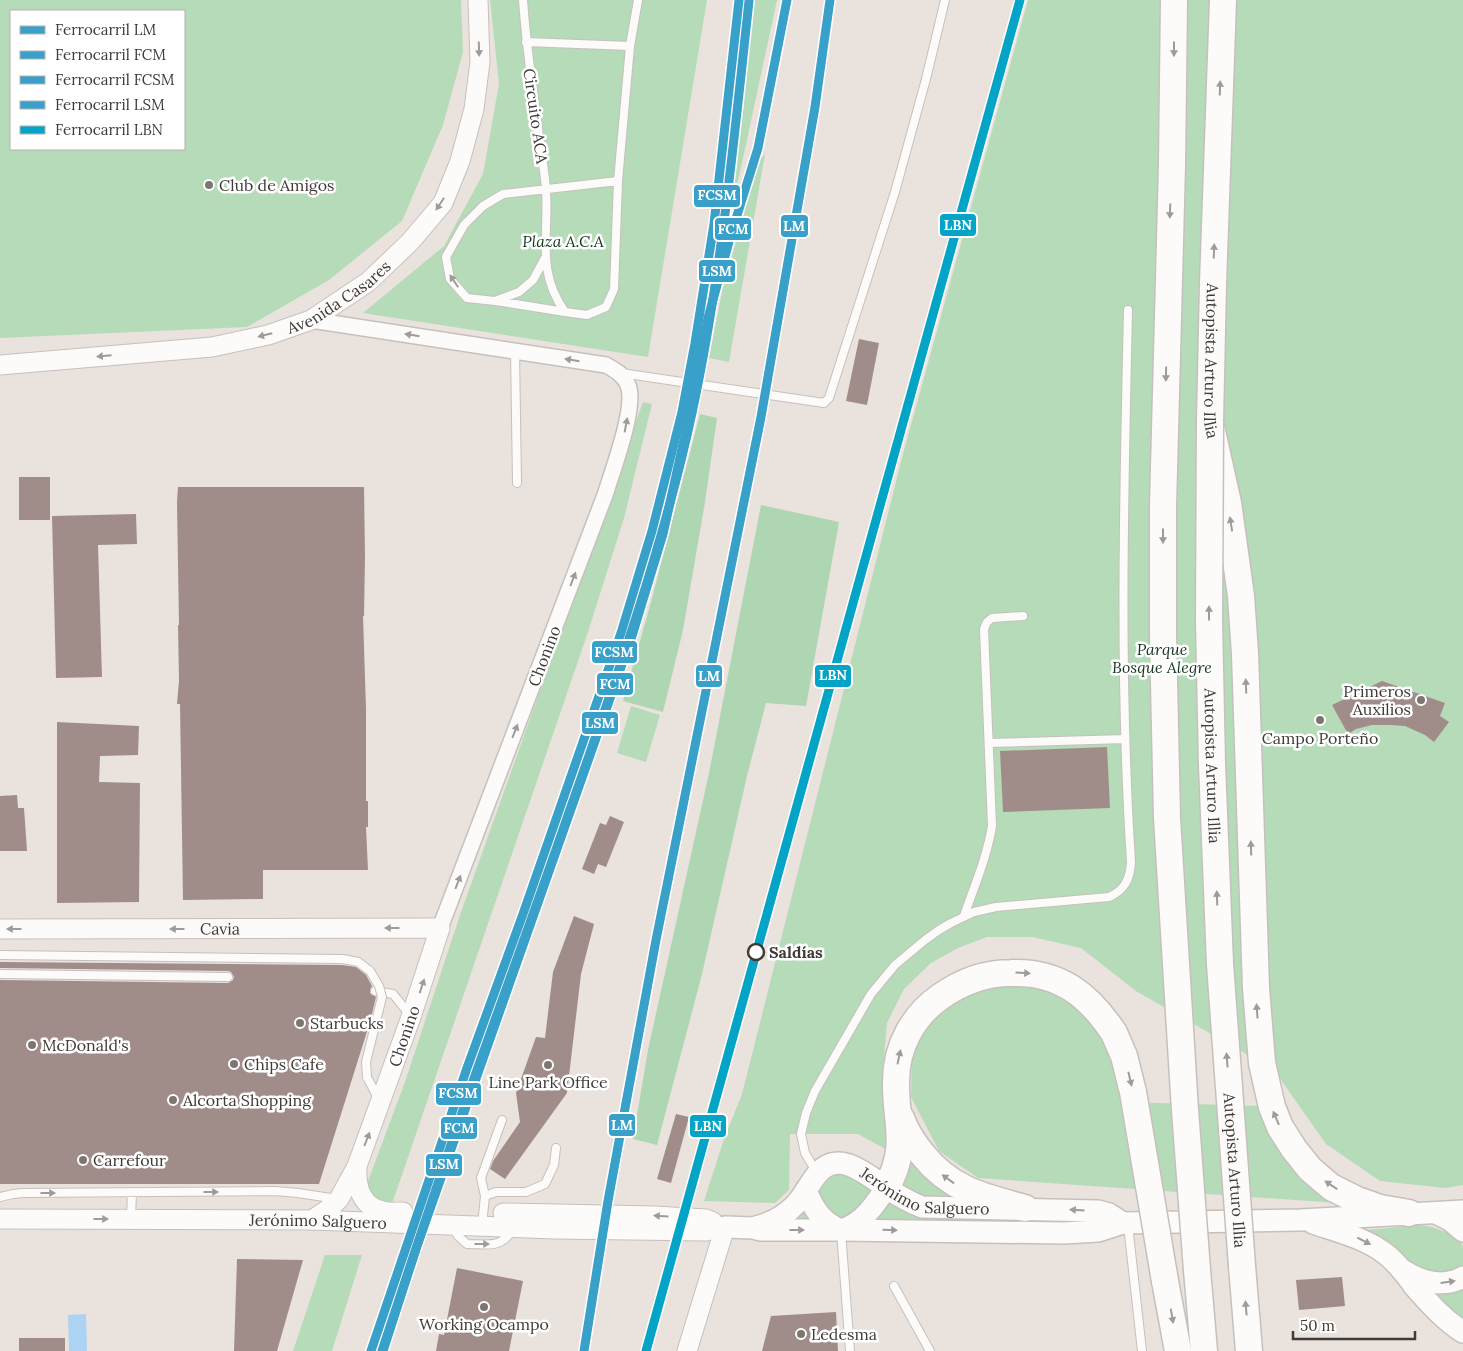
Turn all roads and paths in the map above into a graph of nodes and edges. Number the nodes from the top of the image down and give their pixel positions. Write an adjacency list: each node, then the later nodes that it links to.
1 (478, 0): 15 (street, Avenida Casares, one-way to 15)
2 (523, 0): 7 (lane, Circuito ACA)
3 (638, 0): 8 (lane, Circuito ACA)
4 (945, 0): 18 (lane)
5 (1174, 0): 67 (highway, one-way to 67, bridge)
6 (1223, 0): 19 (highway, Autopista Arturo Illia, one-way to 6)
7 (526, 42): 8 (lane); 10 (lane, Circuito ACA)
8 (630, 46): 9 (lane, Circuito ACA)
9 (618, 182): 10 (lane, Circuito ACA); 14 (lane, Circuito ACA)
10 (546, 190): 11 (lane, Circuito ACA); 12 (lane, Circuito ACA, one-way to 10)
11 (545, 258): 12 (lane, Circuito ACA); 14 (lane, Circuito ACA)
12 (495, 301): 14 (lane, Circuito ACA)
13 (1128, 310): 22 (lane)
14 (566, 312)
15 (311, 320): 16 (street, one-way to 15); 17 (street, Avenida Casares, one-way to 17)
16 (515, 351): 18 (street, one-way to 16); 20 (lane)
17 (0, 366)
18 (619, 372): 25 (street, Chonino, one-way to 18)
19 (1210, 422): 45 (highway, one-way to 19, bridge); 68 (highway, Autopista Arturo Illia, one-way to 19, bridge)
20 (516, 483)
21 (1023, 616): 23 (lane)
22 (1125, 739): 23 (lane); 24 (lane)
23 (989, 743): 24 (lane)
24 (964, 916): 37 (lane)
25 (440, 928): 26 (street, Cavia, one-way to 26); 31 (street, Chonino, one-way to 25)
26 (0, 929)
27 (0, 955): 32 (lane, bridge)
28 (0, 974): 29 (lane)
29 (228, 977)
30 (376, 990): 31 (lane)
31 (411, 1017): 32 (street, Chonino)
32 (380, 1102): 36 (street, Chonino, one-way to 32)
33 (898, 1105): 38 (highway); 42 (highway, one-way to 33); 66 (highway, one-way to 66, bridge)
34 (502, 1120): 44 (lane)
35 (556, 1148): 44 (lane)
36 (357, 1166): 41 (street, Chonino); 44 (street, Jerónimo Salguero)
37 (812, 1181): 38 (main road, Jerónimo Salguero); 55 (main road, Jerónimo Salguero); 56 (main road)
38 (886, 1188): 42 (main road, Jerónimo Salguero); 56 (main road)
39 (132, 1192): 40 (lane, one-way to 39); 41 (lane, one-way to 41); 48 (lane)
40 (0, 1197)
41 (339, 1199): 49 (street, Chonino)
42 (1025, 1208): 51 (main road, Jerónimo Salguero, one-way to 42)
43 (1463, 1211): 46 (main road, Jerónimo Salguero)
44 (483, 1212): 52 (street, Jerónimo Salguero); 53 (street, Jerónimo Salguero); 54 (street, Jerónimo Salguero, one-way to 44)
45 (1409, 1213): 46 (main road, Jerónimo Salguero); 50 (main road, Jerónimo Salguero)
46 (1436, 1213): 57 (main road)
47 (0, 1219): 48 (street, Jerónimo Salguero, one-way to 48)
48 (131, 1219): 49 (street, Jerónimo Salguero)
49 (312, 1220): 52 (street, Jerónimo Salguero)
50 (1301, 1220): 51 (main road, Jerónimo Salguero); 58 (main road, Jerónimo Salguero, one-way to 58)
51 (1126, 1223): 56 (main road, Jerónimo Salguero, one-way to 51); 65 (lane)
52 (451, 1225): 53 (lane, one-way to 53)
53 (515, 1226): 54 (street, Jerónimo Salguero)
54 (725, 1227): 55 (main road, Jerónimo Salguero); 62 (street)
55 (753, 1228): 56 (main road, Jerónimo Salguero, one-way to 56)
56 (841, 1230): 63 (lane)
57 (1463, 1231)
58 (1400, 1268): 59 (main road, one-way to 59); 61 (main road, Jerónimo Salguero)
59 (1463, 1277)
60 (894, 1286): 64 (lane)
61 (1463, 1332)
62 (687, 1351)
63 (850, 1351)
64 (930, 1351)
65 (1142, 1351)
66 (1178, 1351)
67 (1204, 1351)
68 (1250, 1351)

